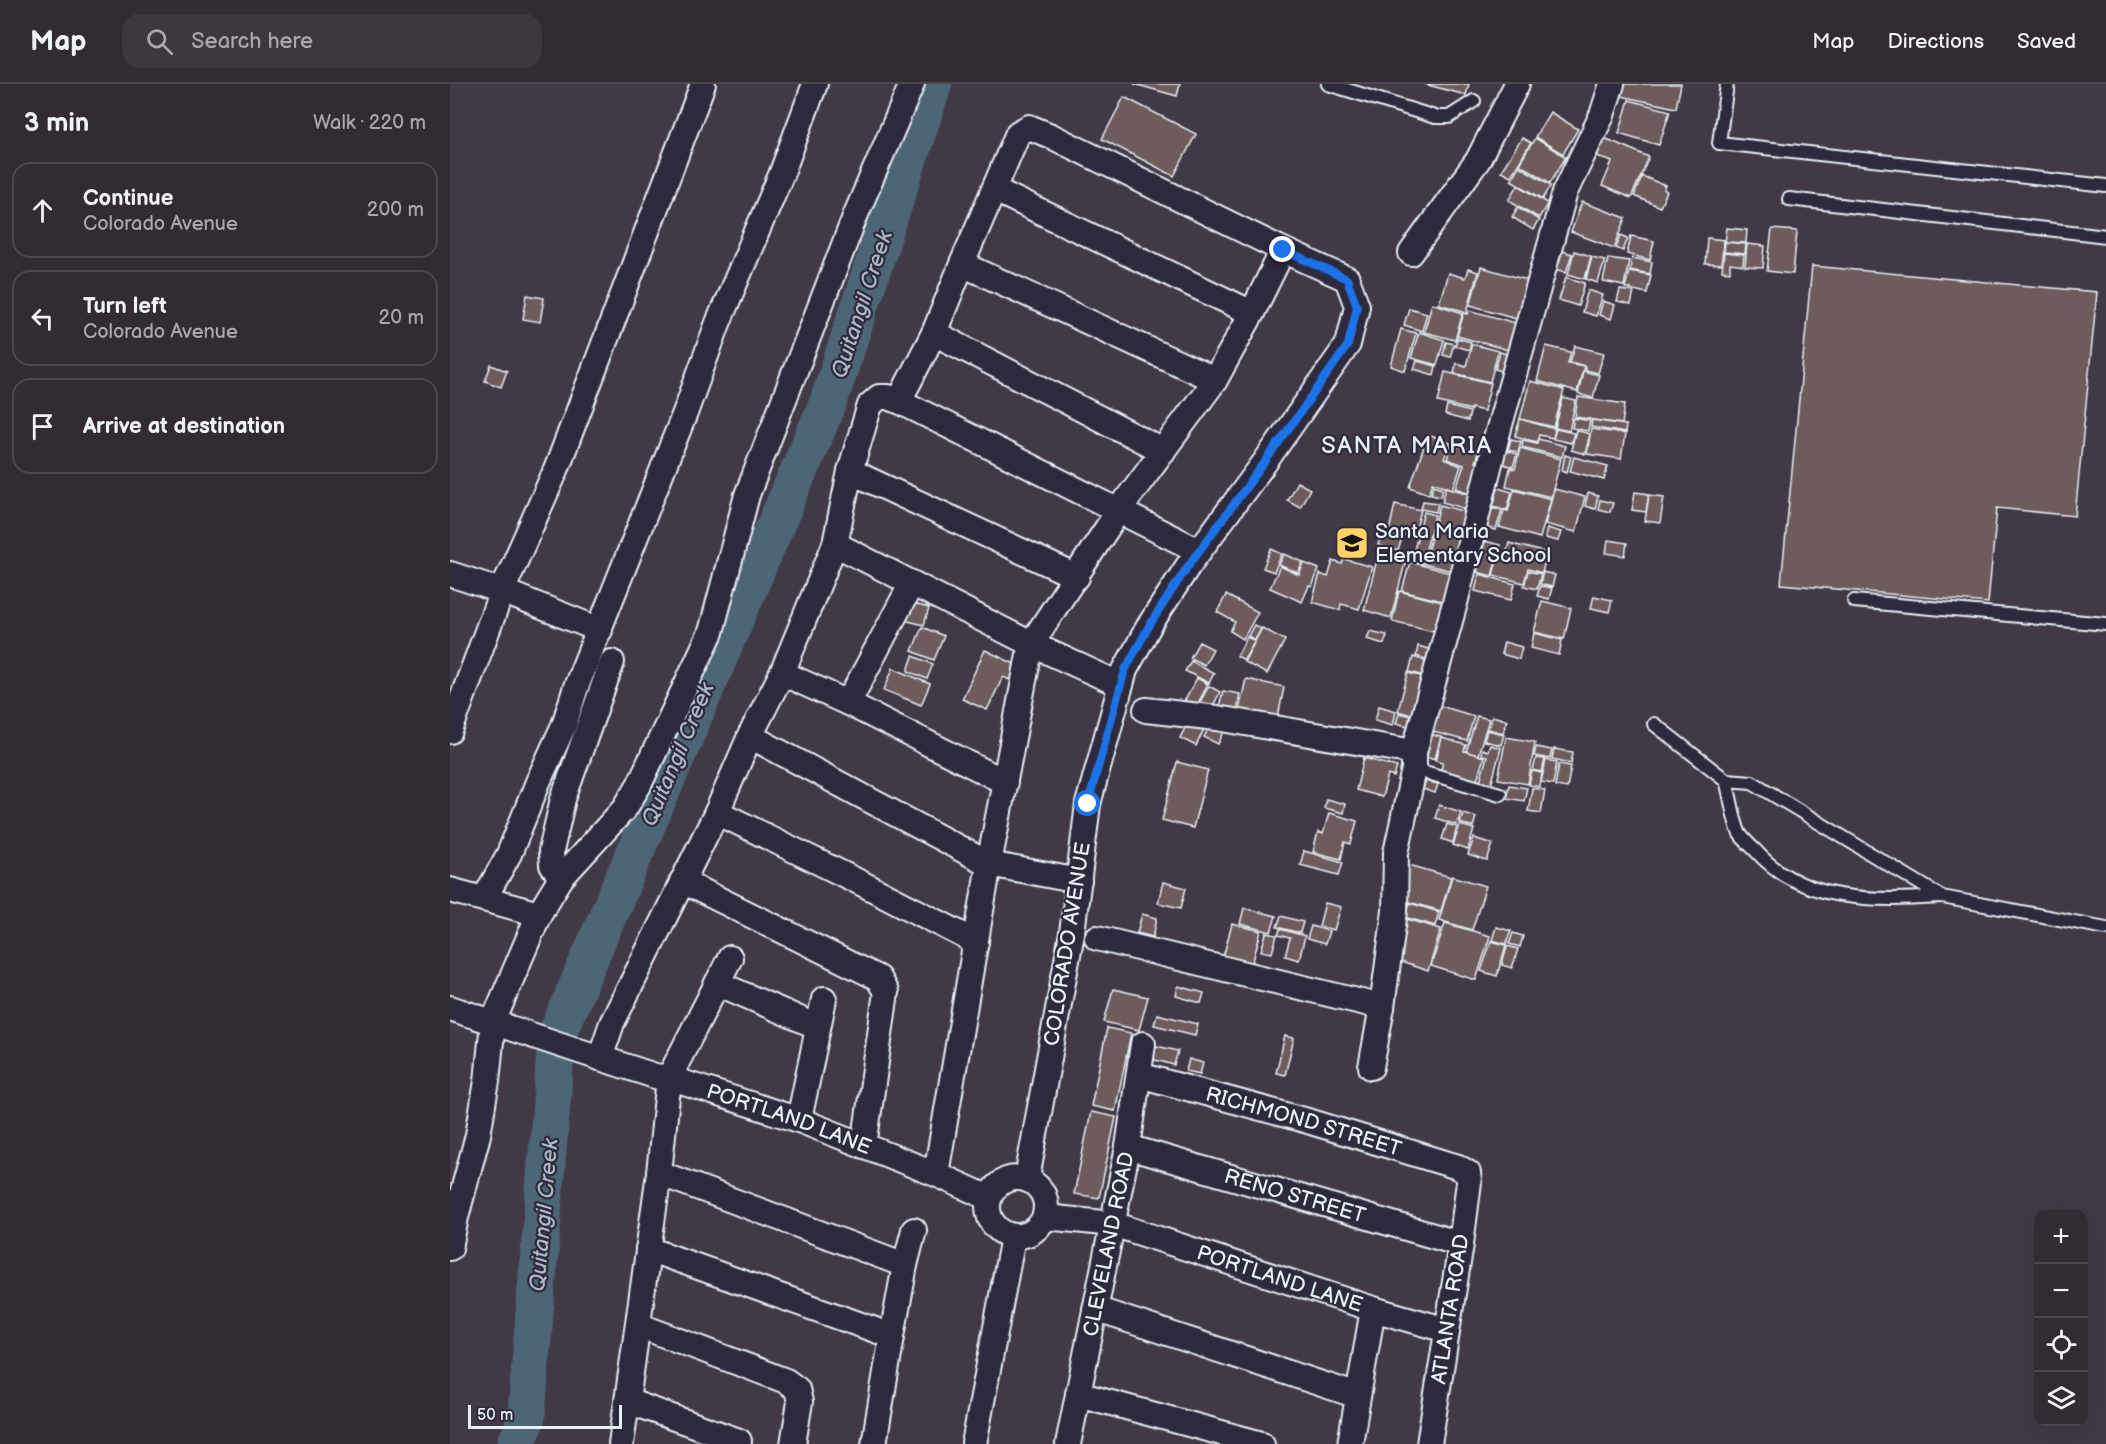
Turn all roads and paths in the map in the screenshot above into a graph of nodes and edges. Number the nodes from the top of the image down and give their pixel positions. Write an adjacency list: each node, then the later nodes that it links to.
1 (703, 84): 28 (street)
2 (815, 84): 31 (street)
3 (912, 84): 48 (street)
4 (1328, 84): 8 (lane)
5 (1517, 84): 14 (street)
6 (1612, 84): 42 (street)
7 (1727, 84): 9 (lane)
8 (1474, 101)
9 (2106, 186)
10 (995, 190): 13 (street, COLORADO AVENUE); 15 (street); 16 (street)
11 (1789, 199): 12 (lane)
12 (2106, 236)
13 (1283, 250): 16 (street); 24 (street, COLORADO AVENUE)
14 (1411, 254)
15 (962, 264): 17 (street); 18 (street)
16 (1252, 313): 18 (street)
17 (934, 333): 19 (street); 20 (street)
18 (1215, 380): 20 (street)
19 (899, 401): 21 (street); 22 (street)
20 (1163, 451): 22 (street)
21 (850, 471): 23 (street); 26 (street)
22 (1119, 510): 24 (street); 26 (street)
23 (835, 544): 27 (street); 34 (street)
24 (1200, 551): 35 (street, COLORADO AVENUE)
25 (450, 574): 28 (street)
26 (1077, 577): 32 (street)
27 (912, 583): 32 (street); 37 (street)
28 (502, 591): 31 (street); 36 (street)
29 (1854, 601): 30 (lane)
30 (2106, 624)
31 (600, 630): 53 (street)
32 (1032, 644): 35 (street); 44 (street)
33 (612, 662): 48 (street)
34 (782, 673): 37 (street); 41 (street)
35 (1121, 685): 50 (street, COLORADO AVENUE)
36 (457, 689): 40 (street)
37 (848, 703): 44 (street)
38 (1146, 710): 42 (street)
39 (1654, 724): 43 (lane)
40 (450, 731)
41 (750, 736): 46 (street); 47 (street)
42 (1414, 760): 45 (lane); 61 (street)
43 (1726, 780): 52 (lane); 52 (lane)
44 (1005, 782): 47 (street)
45 (1500, 794)
46 (717, 812): 49 (street); 57 (street)
47 (989, 864): 50 (street); 57 (street)
48 (561, 878): 54 (street)
49 (682, 881): 66 (street); 71 (street)
50 (1078, 881): 76 (street, COLORADO AVENUE)
51 (450, 890): 53 (street)
52 (1942, 897): 55 (lane)
53 (484, 899): 54 (street)
54 (539, 914): 63 (street)
55 (2106, 927)
56 (1097, 938): 61 (street)
57 (976, 942): 75 (street)
58 (730, 958): 59 (street)
59 (717, 983): 64 (street); 69 (street)
60 (824, 999): 64 (street)
61 (1382, 1007): 67 (street)
62 (450, 1008): 63 (street, PORTLAND LANE)
63 (503, 1026): 66 (street, PORTLAND LANE); 83 (street)
64 (818, 1027): 70 (street)
65 (1143, 1044): 68 (street, CLEVELAND ROAD)
66 (592, 1056): 69 (street, PORTLAND LANE)
67 (1371, 1067)
68 (1139, 1075): 72 (street, CLEVELAND ROAD); 74 (street, RICHMOND STREET)
69 (669, 1078): 70 (street, PORTLAND LANE); 73 (street)
70 (799, 1120): 71 (street, PORTLAND LANE)
71 (864, 1146): 75 (street, PORTLAND LANE)
72 (1128, 1147): 79 (street, CLEVELAND ROAD); 82 (street, RENO STREET)
73 (659, 1173): 84 (street); 85 (street)
74 (1468, 1173): 82 (street, ATLANTA ROAD)
75 (936, 1174): 77 (street, PORTLAND LANE)
76 (1027, 1178): 77 (street); 78 (street)
77 (989, 1198): 81 (street)
78 (1046, 1217): 79 (street, PORTLAND LANE); 81 (street)
79 (1113, 1224): 86 (street, CLEVELAND ROAD); 87 (street, PORTLAND LANE)
80 (915, 1230): 85 (street)
81 (1013, 1237): 99 (street)
82 (1461, 1244): 89 (street, ATLANTA ROAD)
83 (450, 1248)
84 (648, 1249): 88 (street); 90 (street)
85 (905, 1265): 90 (street)
86 (1095, 1309): 91 (street, CLEVELAND ROAD); 92 (street)
87 (1373, 1309): 89 (street, PORTLAND LANE); 92 (street)
88 (638, 1325): 93 (street); 97 (street)
89 (1447, 1330): 103 (street, ATLANTA ROAD)
90 (892, 1336): 98 (street)
91 (1078, 1394): 100 (street, CLEVELAND ROAD); 101 (street)
92 (1358, 1396): 102 (street)
93 (627, 1401): 94 (street); 96 (street)
94 (710, 1438): 95 (street)
95 (739, 1441)
96 (621, 1444)
97 (793, 1444)
98 (874, 1444)
99 (974, 1444)
100 (1068, 1444)
101 (1262, 1444)
102 (1350, 1444)
103 (1429, 1444)

